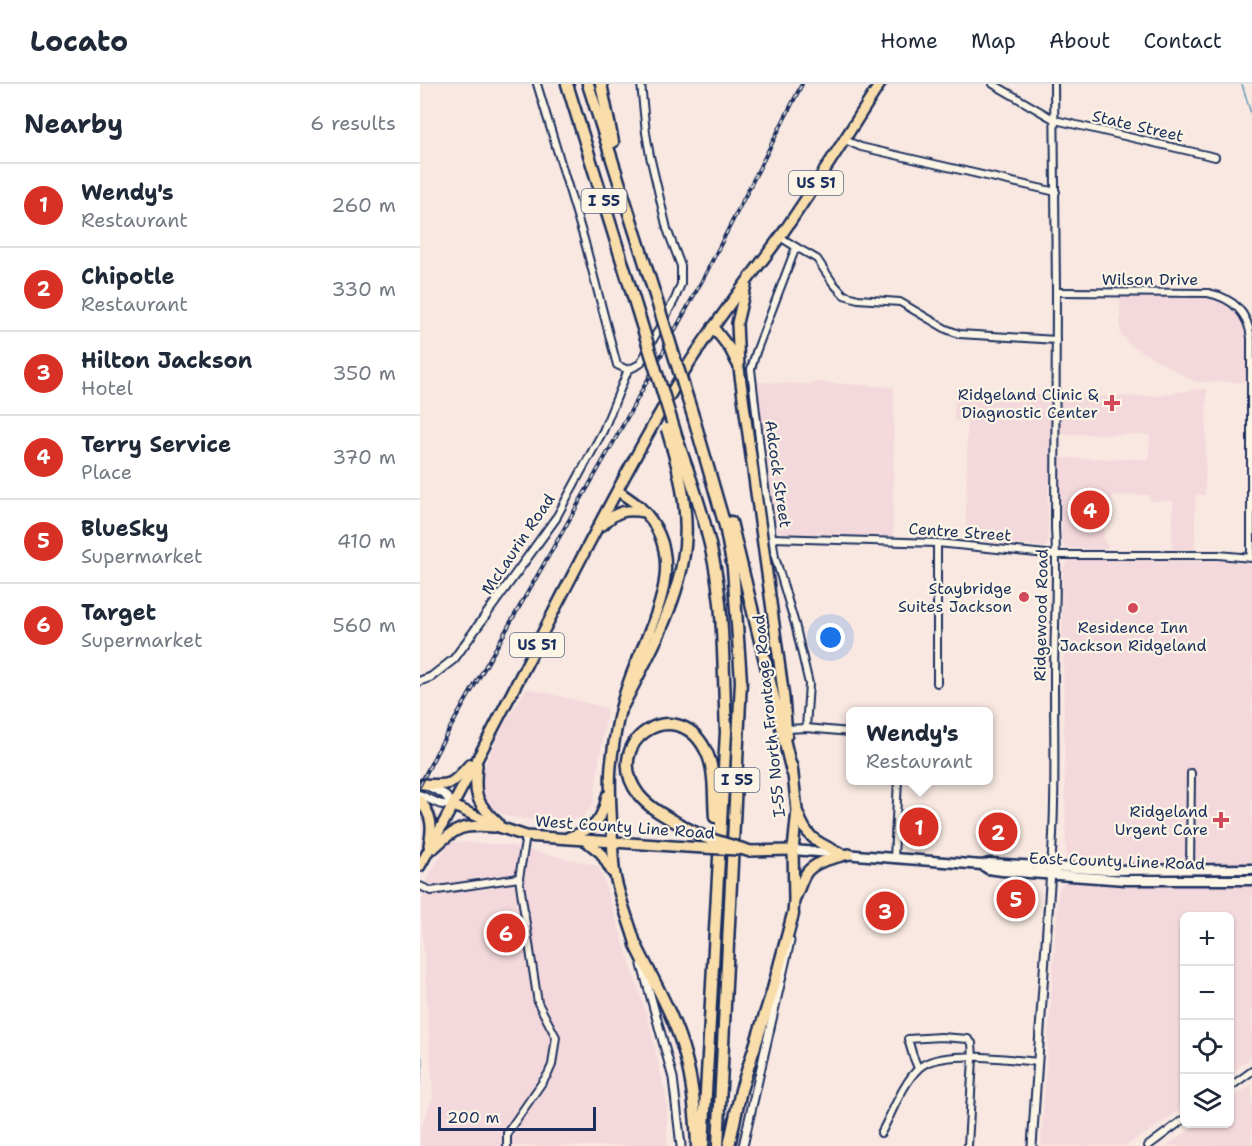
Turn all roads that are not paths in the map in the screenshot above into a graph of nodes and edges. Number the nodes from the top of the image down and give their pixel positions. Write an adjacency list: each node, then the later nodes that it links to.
1 (537, 84): 21 (street)
2 (567, 84): 23 (highway, I 55, bridge)
3 (588, 84): 12 (highway, I 55)
4 (601, 84): 12 (highway)
5 (641, 84): 21 (street)
6 (880, 84): 10 (main road, US 51)
7 (993, 84): 9 (street, State Street)
8 (1054, 84): 9 (street, Ridgewood Road)
9 (1055, 120): 11 (street, State Street); 13 (street, Ridgewood Road)
10 (844, 140): 13 (street); 14 (main road, US 51)
11 (1215, 157)
12 (622, 189): 22 (highway, I 55, bridge)
13 (1056, 192): 17 (street, Ridgewood Road)
14 (780, 237): 15 (street); 16 (main road, US 51)
15 (796, 247): 19 (street); 28 (street, Adcock Street)
16 (748, 280): 18 (main road, US 51); 20 (main road, I-55 North Frontage Road)
17 (1056, 292): 19 (street, Ridgewood Road); 31 (street, Wilson Drive)
18 (713, 327): 20 (main road); 24 (main road, US 51)
19 (1056, 340): 30 (street, Ridgewood Road)
20 (739, 368): 36 (main road, I-55 North Frontage Road)
21 (628, 370): 26 (street, McLaurin Road)
22 (695, 422): 39 (highway); 84 (highway, I 55)
23 (677, 449): 34 (highway); 50 (highway, I 55)
24 (618, 490): 25 (main road); 27 (main road, US 51)
25 (644, 513): 27 (main road); 34 (main road)
26 (556, 518): 32 (street, McLaurin Road)
27 (595, 533): 38 (main road, US 51)
28 (773, 538): 29 (street, Centre Street); 35 (street, Adcock Street)
29 (937, 543): 30 (street, Centre Street); 33 (street)
30 (1057, 555): 31 (street, Centre Street); 63 (street, Ridgewood Road)
31 (1251, 558)
32 (420, 681)
33 (937, 683)
34 (621, 709): 42 (main road)
35 (806, 728): 36 (street); 37 (street)
36 (786, 729): 39 (main road, I-55 North Frontage Road)
37 (846, 732)
38 (478, 756): 41 (main road); 46 (main road, US 51); 48 (main road)
39 (792, 772): 47 (main road, I-55 North Frontage Road)
40 (1191, 772): 62 (street)
41 (422, 783): 46 (street, West County Line Road)
42 (609, 785): 51 (main road); 53 (main road)
43 (898, 785): 59 (street)
44 (420, 795): 46 (street, West County Line Road)
45 (420, 801): 58 (main road)
46 (454, 806): 48 (main road, West County Line Road); 58 (main road, US 51)
47 (797, 810): 54 (main road, I-55 North Frontage Road); 57 (main road)
48 (504, 829): 49 (main road, West County Line Road); 58 (main road)
49 (526, 836): 51 (main road, West County Line Road); 64 (street)
50 (719, 837): 55 (highway, bridge); 83 (highway, I 55)
51 (563, 839): 52 (main road, West County Line Road)
52 (586, 841): 53 (main road, West County Line Road); 65 (main road)
53 (613, 842): 55 (main road, West County Line Road, bridge); 65 (main road)
54 (793, 850): 56 (main road, East County Line Road); 57 (main road, East County Line Road); 68 (main road, I-55 North Frontage Road)
55 (748, 851): 56 (main road, West County Line Road)
56 (764, 852)
57 (844, 853): 59 (main road, East County Line Road); 68 (main road)
58 (426, 856): 60 (main road, US 51)
59 (894, 858): 63 (main road, East County Line Road)
60 (420, 866)
61 (1252, 869): 62 (main road, East County Line Road)
62 (1190, 870): 63 (main road, East County Line Road)
63 (1051, 871): 66 (main road, East County Line Road); 72 (street, Ridgewood Road)
64 (519, 878): 67 (street); 79 (street)
65 (616, 880): 70 (main road)
66 (1252, 880)
67 (420, 885)
68 (794, 900): 69 (main road, I-55 North Frontage Road)
69 (793, 914): 85 (highway); 86 (street, I-55 North Frontage Road)
70 (636, 945): 81 (street); 82 (highway)
71 (973, 1058): 72 (street); 73 (street); 73 (street); 87 (street)
72 (1038, 1062): 78 (street, Ridgewood Road)
73 (918, 1068): 77 (street)
74 (1252, 1071): 75 (street)
75 (1234, 1084)
76 (1180, 1123): 88 (street)
77 (881, 1133)
78 (1033, 1144)
79 (507, 1146)
80 (675, 1146): 81 (street)
81 (681, 1146)
82 (696, 1146)
83 (703, 1146)
84 (718, 1146)
85 (729, 1146)
86 (743, 1146)
87 (968, 1146)
88 (1148, 1146)

